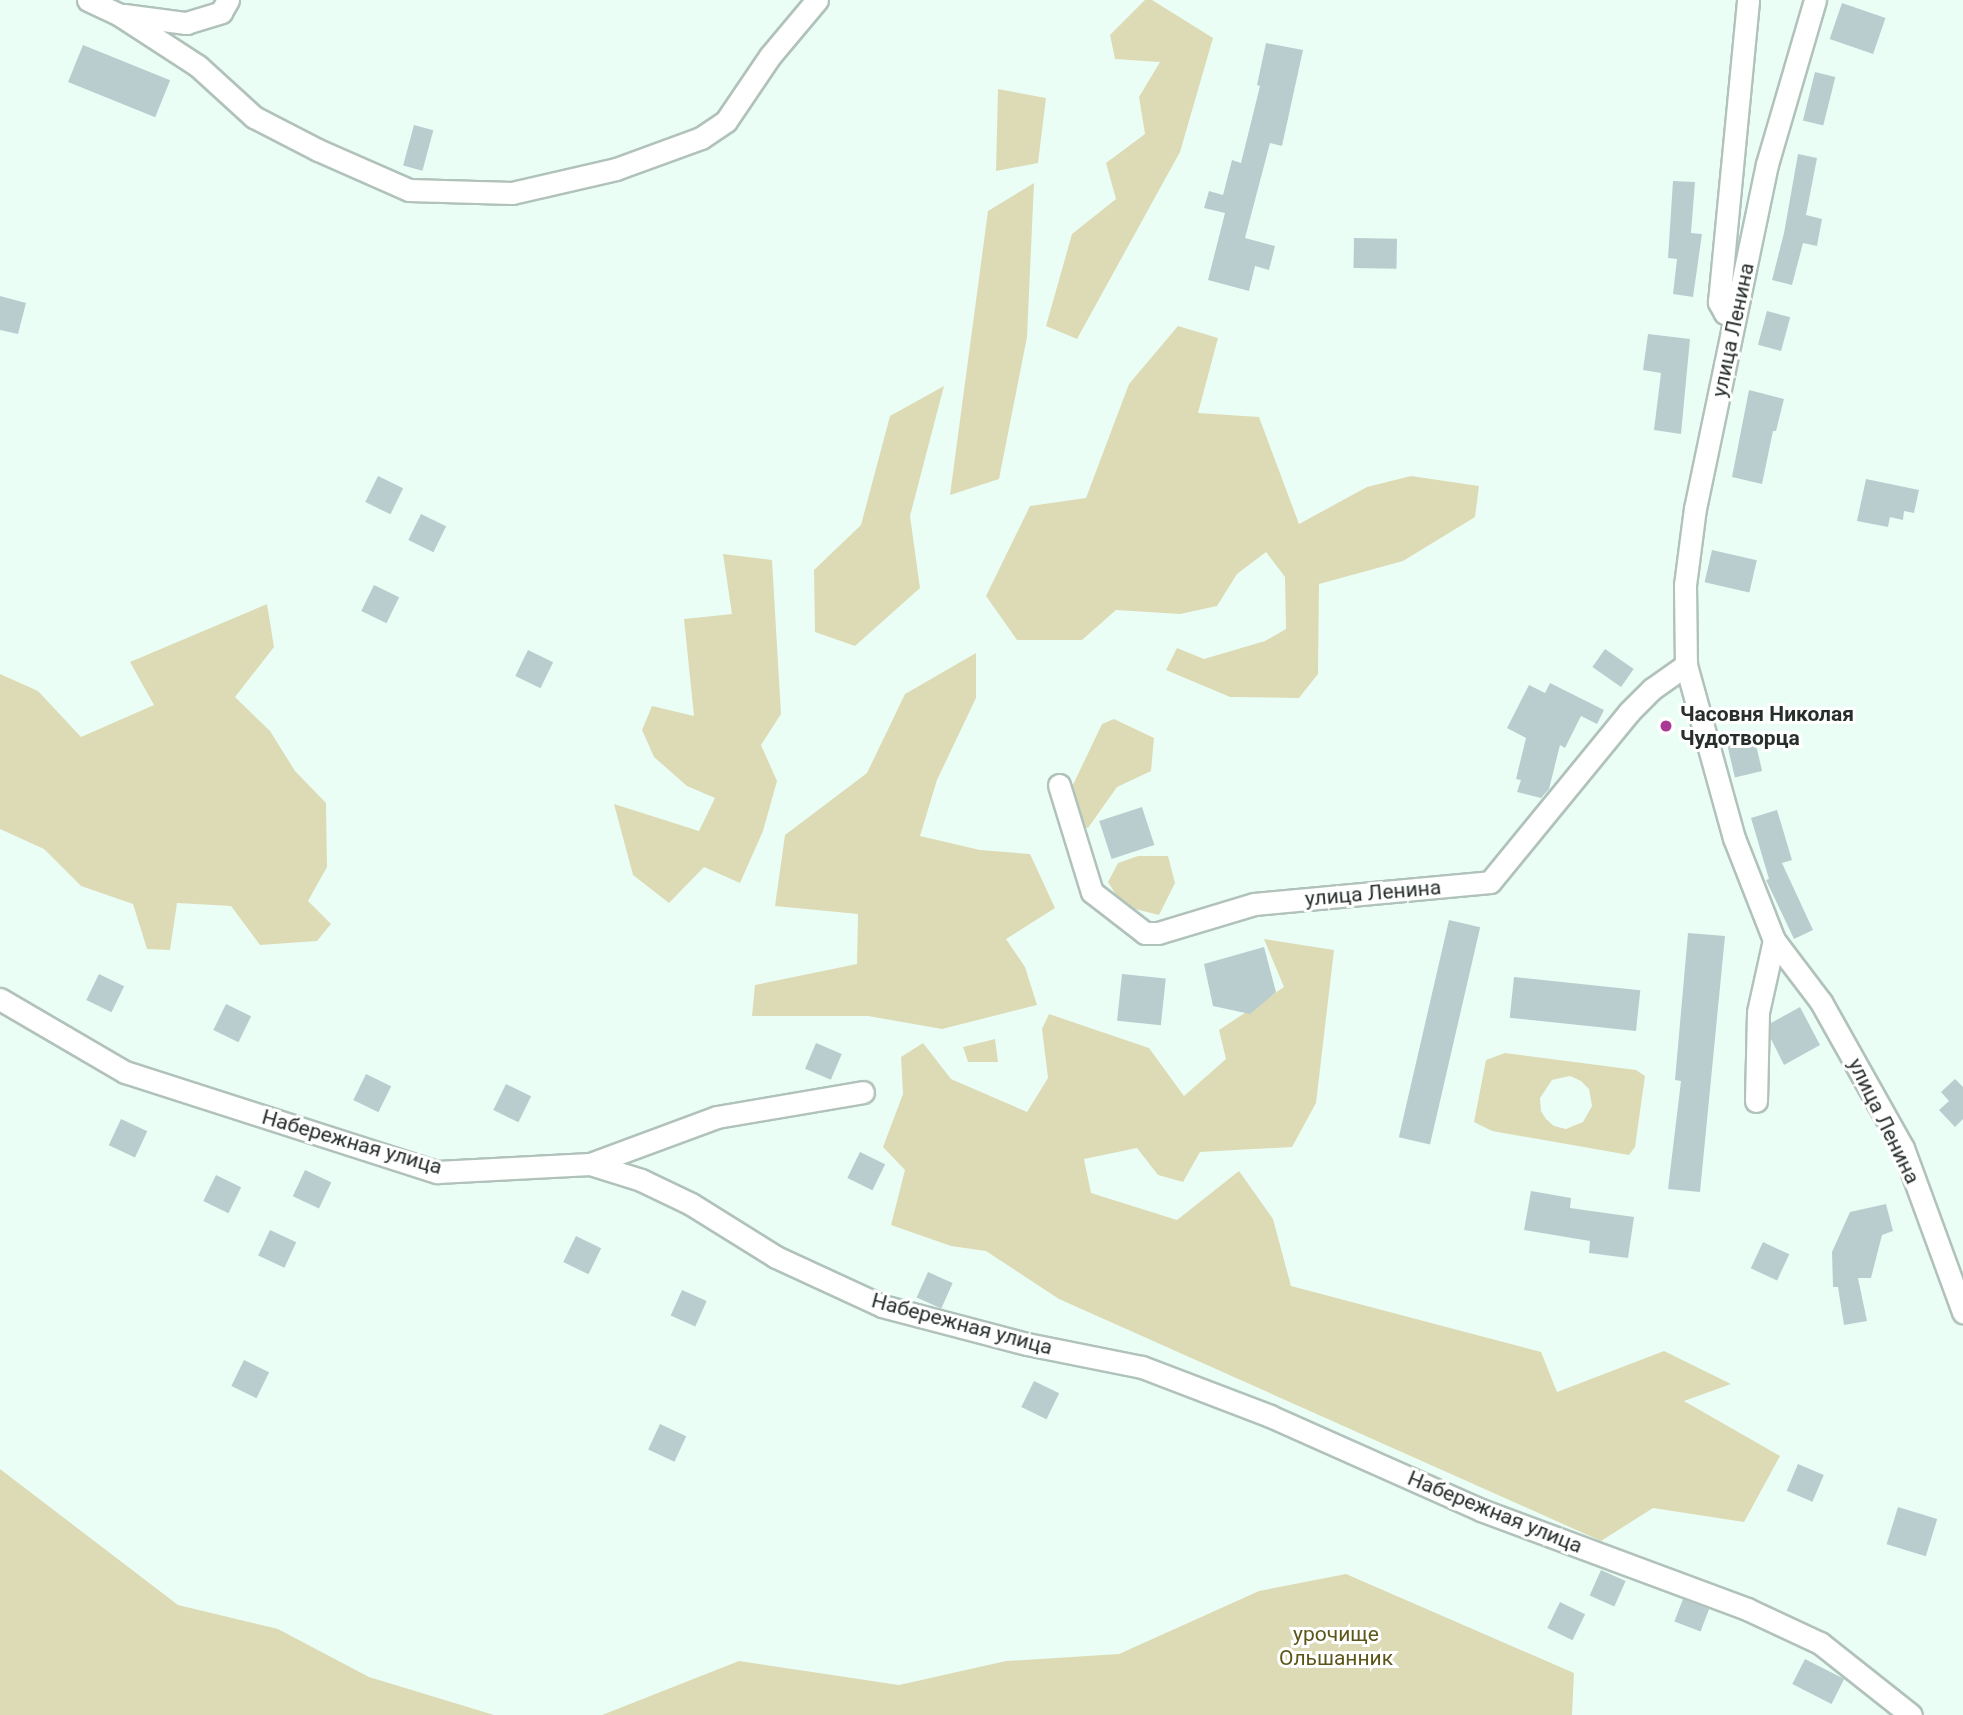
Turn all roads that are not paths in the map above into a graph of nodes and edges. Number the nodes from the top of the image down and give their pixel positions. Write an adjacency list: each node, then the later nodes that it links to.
1 (88, 0): 6 (street)
2 (228, 0): 6 (street)
3 (817, 0): 6 (street)
4 (1748, 0): 7 (street)
5 (1815, 0): 7 (street, улица Ленина)
6 (118, 14)
7 (1735, 317): 8 (street, улица Ленина)
8 (1686, 666): 9 (street, улица Ленина); 10 (street, улица Ленина)
9 (1059, 785)
10 (1774, 940): 13 (street); 15 (street, улица Ленина)
11 (0, 999): 14 (street, Набережная улица)
12 (863, 1092): 14 (street)
13 (1756, 1101)
14 (590, 1164): 16 (street, Набережная улица)
15 (1963, 1312)
16 (1911, 1715)

